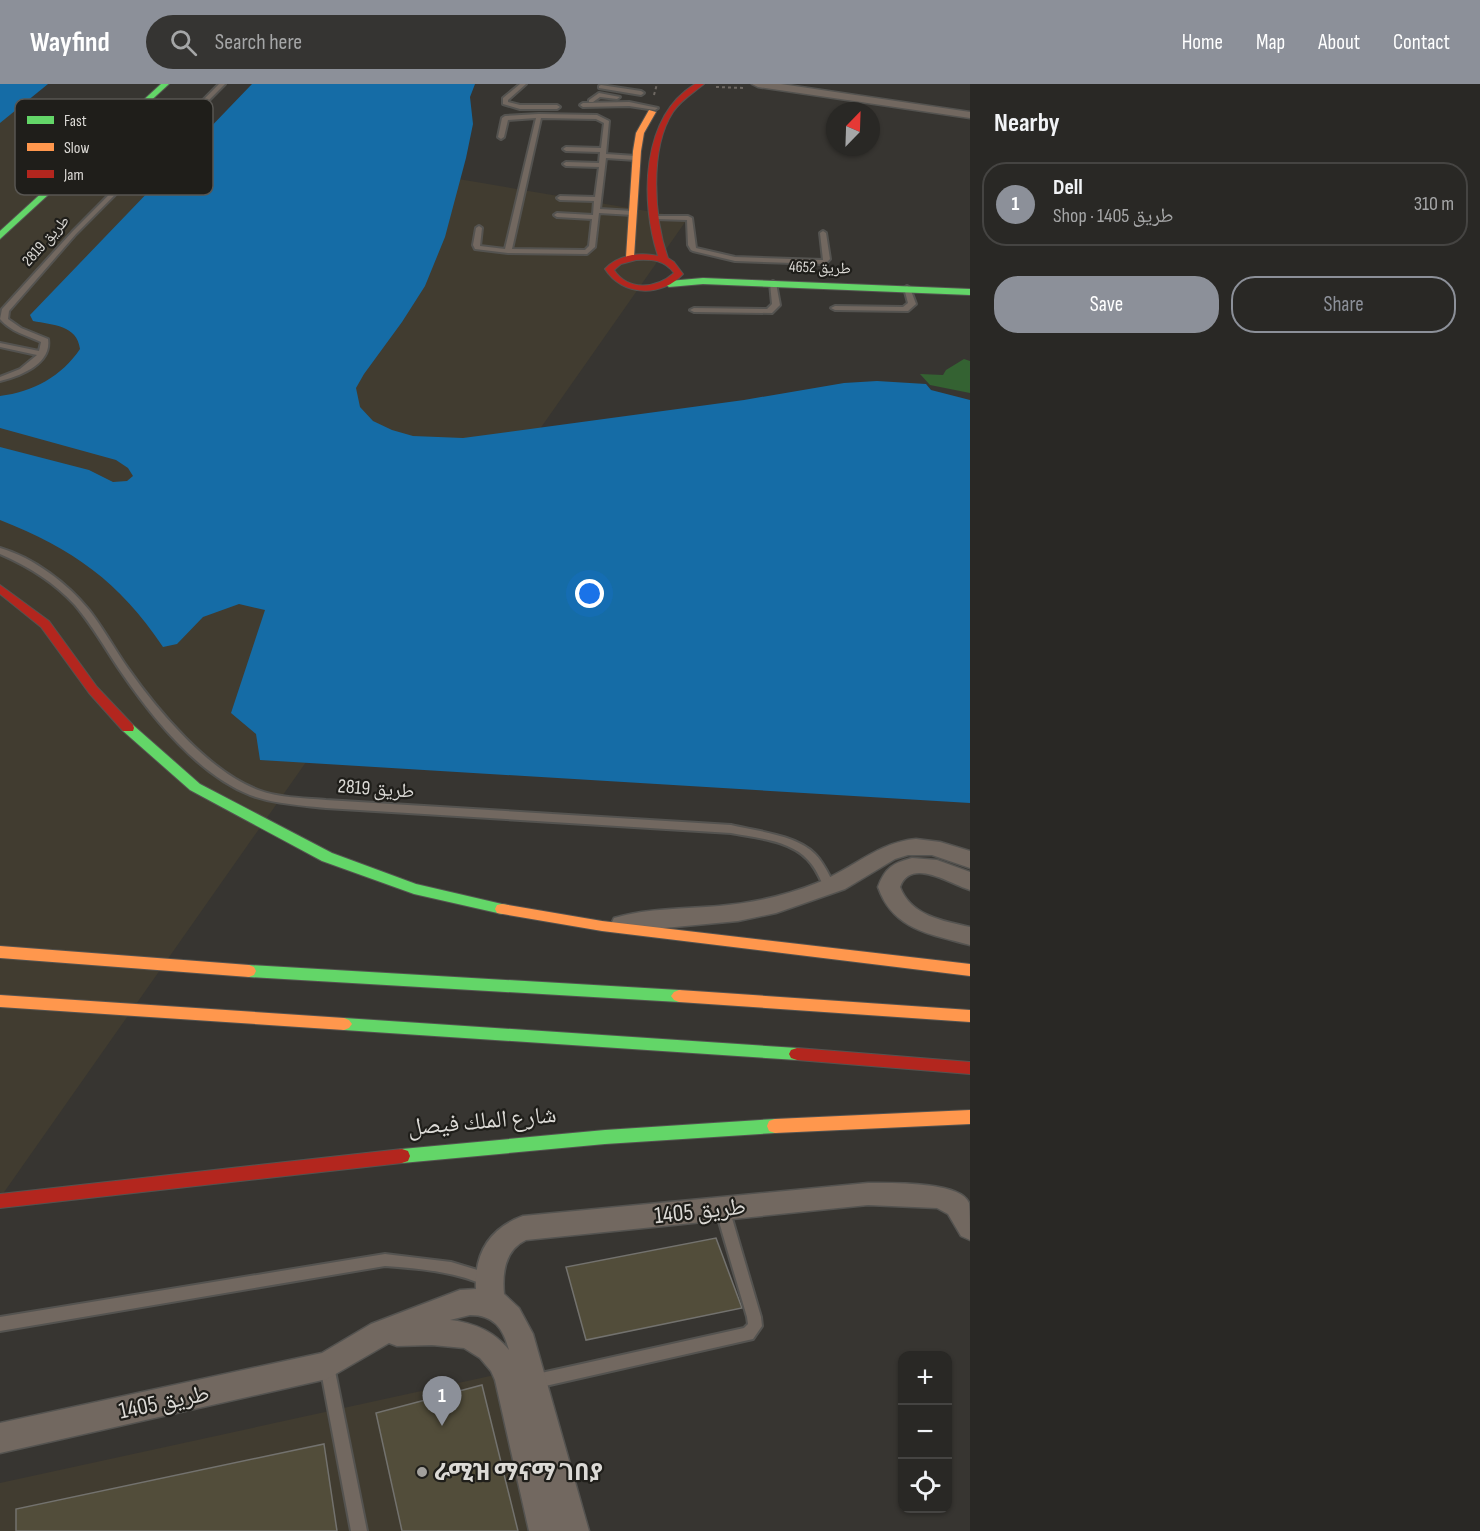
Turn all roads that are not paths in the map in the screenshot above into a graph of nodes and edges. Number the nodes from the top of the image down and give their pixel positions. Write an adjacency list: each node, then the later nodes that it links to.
1 (165, 84): 12 (main road)
2 (222, 84): 13 (lane, طريق 2819)
3 (523, 84): 16 (lane)
4 (625, 84): 8 (lane)
5 (700, 84): 34 (main road)
6 (758, 84): 19 (street)
7 (601, 87): 8 (lane)
8 (620, 90): 9 (lane); 11 (lane)
9 (641, 93)
10 (665, 95): 18 (main road)
11 (617, 97): 14 (lane); 15 (lane)
12 (149, 99)
13 (207, 99)
14 (591, 101)
15 (628, 105): 17 (lane); 18 (lane)
16 (558, 107)
17 (584, 107)
18 (654, 109): 24 (main road)
19 (970, 115)
20 (539, 116): 21 (lane); 23 (lane); 38 (lane)
21 (501, 137)
22 (566, 149): 23 (lane)
23 (603, 153): 24 (lane); 26 (lane)
24 (636, 158): 31 (main road)
25 (566, 164): 26 (lane)
26 (602, 165): 30 (lane)
27 (45, 195): 37 (main road)
28 (112, 195): 49 (lane, طريق 2819)
29 (560, 198): 30 (lane)
30 (597, 200): 32 (lane)
31 (633, 213): 32 (lane); 39 (main road)
32 (595, 214): 33 (lane); 38 (lane)
33 (557, 215)
34 (655, 217): 36 (lane); 40 (main road)
35 (479, 228): 38 (lane)
36 (823, 233)
37 (0, 236)
38 (508, 250)
39 (630, 257): 40 (main road, طريق 4652); 43 (main road, طريق 4652)
40 (668, 262): 41 (main road, طريق 4652); 43 (main road)
41 (970, 278)
42 (773, 283): 43 (main road, طريق 4652); 44 (main road, طريق 4652); 47 (lane)
43 (669, 284)
44 (907, 288): 45 (main road, طريق 4652); 46 (lane)
45 (970, 292)
46 (835, 308)
47 (694, 310)
48 (0, 345): 49 (lane)
49 (43, 354): 51 (lane)
50 (0, 368): 51 (lane)
51 (19, 373): 52 (lane)
52 (0, 379)
53 (0, 551): 57 (lane, طريق 2819)
54 (0, 588): 58 (main road)
55 (970, 860): 57 (street)
56 (970, 882): 59 (street)
57 (829, 886): 58 (street)
58 (612, 927): 61 (main road)
59 (970, 936)
60 (0, 952): 63 (main road)
61 (970, 970)
62 (0, 1001): 64 (main road)
63 (970, 1016)
64 (970, 1068)
65 (970, 1117): 66 (main road, شارع الملك فيصل)
66 (0, 1201)
67 (723, 1208): 68 (street, طريق 1405); 69 (street, طريق 1405); 74 (lane)
68 (970, 1228)
69 (490, 1280): 70 (street); 71 (lane)
70 (507, 1313): 72 (street, طريق 1405); 74 (street)
71 (0, 1324)
72 (381, 1333): 73 (street, طريق 1405); 77 (street)
73 (327, 1365): 75 (street, طريق 1405); 76 (lane)
74 (531, 1382): 78 (street)
75 (0, 1438)
76 (359, 1531)
77 (544, 1531)
78 (574, 1531)

